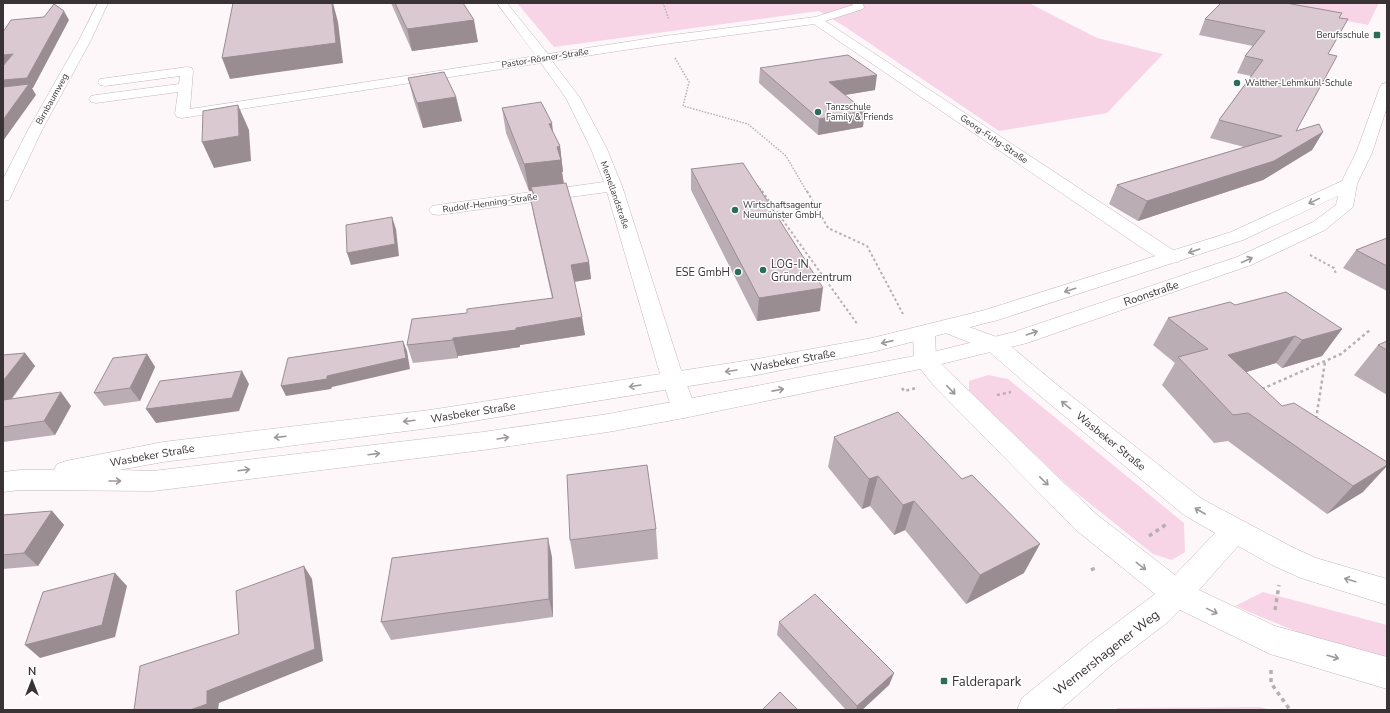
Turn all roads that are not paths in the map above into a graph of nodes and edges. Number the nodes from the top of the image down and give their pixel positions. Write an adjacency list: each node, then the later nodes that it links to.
1 (102, 3): 12 (street, Birnbaumweg)
2 (502, 3): 5 (street, Memellandstraße)
3 (858, 3): 4 (street, Pastor-Rösner-Straße)
4 (816, 20): 5 (street, Pastor-Rösner-Straße); 14 (street, Georg-Fuhg-Straße)
5 (544, 58): 7 (street, Pastor-Rösner-Straße); 11 (street, Memellandstraße)
6 (105, 82): 7 (street)
7 (185, 87): 9 (street)
8 (1387, 87): 10 (street, Roonstraße)
9 (96, 100)
10 (1349, 184): 14 (street, one-way to 14); 17 (street, Roonstraße, one-way to 10)
11 (614, 186): 13 (street, Rudolf-Henning-Straße); 19 (street, Memellandstraße)
12 (3, 196)
13 (438, 210)
14 (1172, 258): 15 (street, one-way to 15)
15 (950, 327): 16 (street, Wasbeker Straße); 17 (street, Wasbeker Straße)
16 (924, 333): 18 (street); 19 (street, Wasbeker Straße, one-way to 19)
17 (994, 344): 18 (street, Roonstraße); 22 (street, Wasbeker Straße, one-way to 17)
18 (925, 361): 20 (street, Wasbeker Straße, one-way to 18); 24 (street, one-way to 24)
19 (673, 380): 20 (street, Memellandstraße); 21 (street, Wasbeker Straße, one-way to 21)
20 (684, 409): 21 (street, Wasbeker Straße, one-way to 20)
21 (12, 481)
22 (1234, 531): 23 (street, Wasbeker Straße, one-way to 22); 24 (street)
23 (1387, 592)
24 (1177, 594): 25 (street, one-way to 25); 26 (street, Wernershagener Weg)
25 (1387, 673)
26 (1034, 710)

